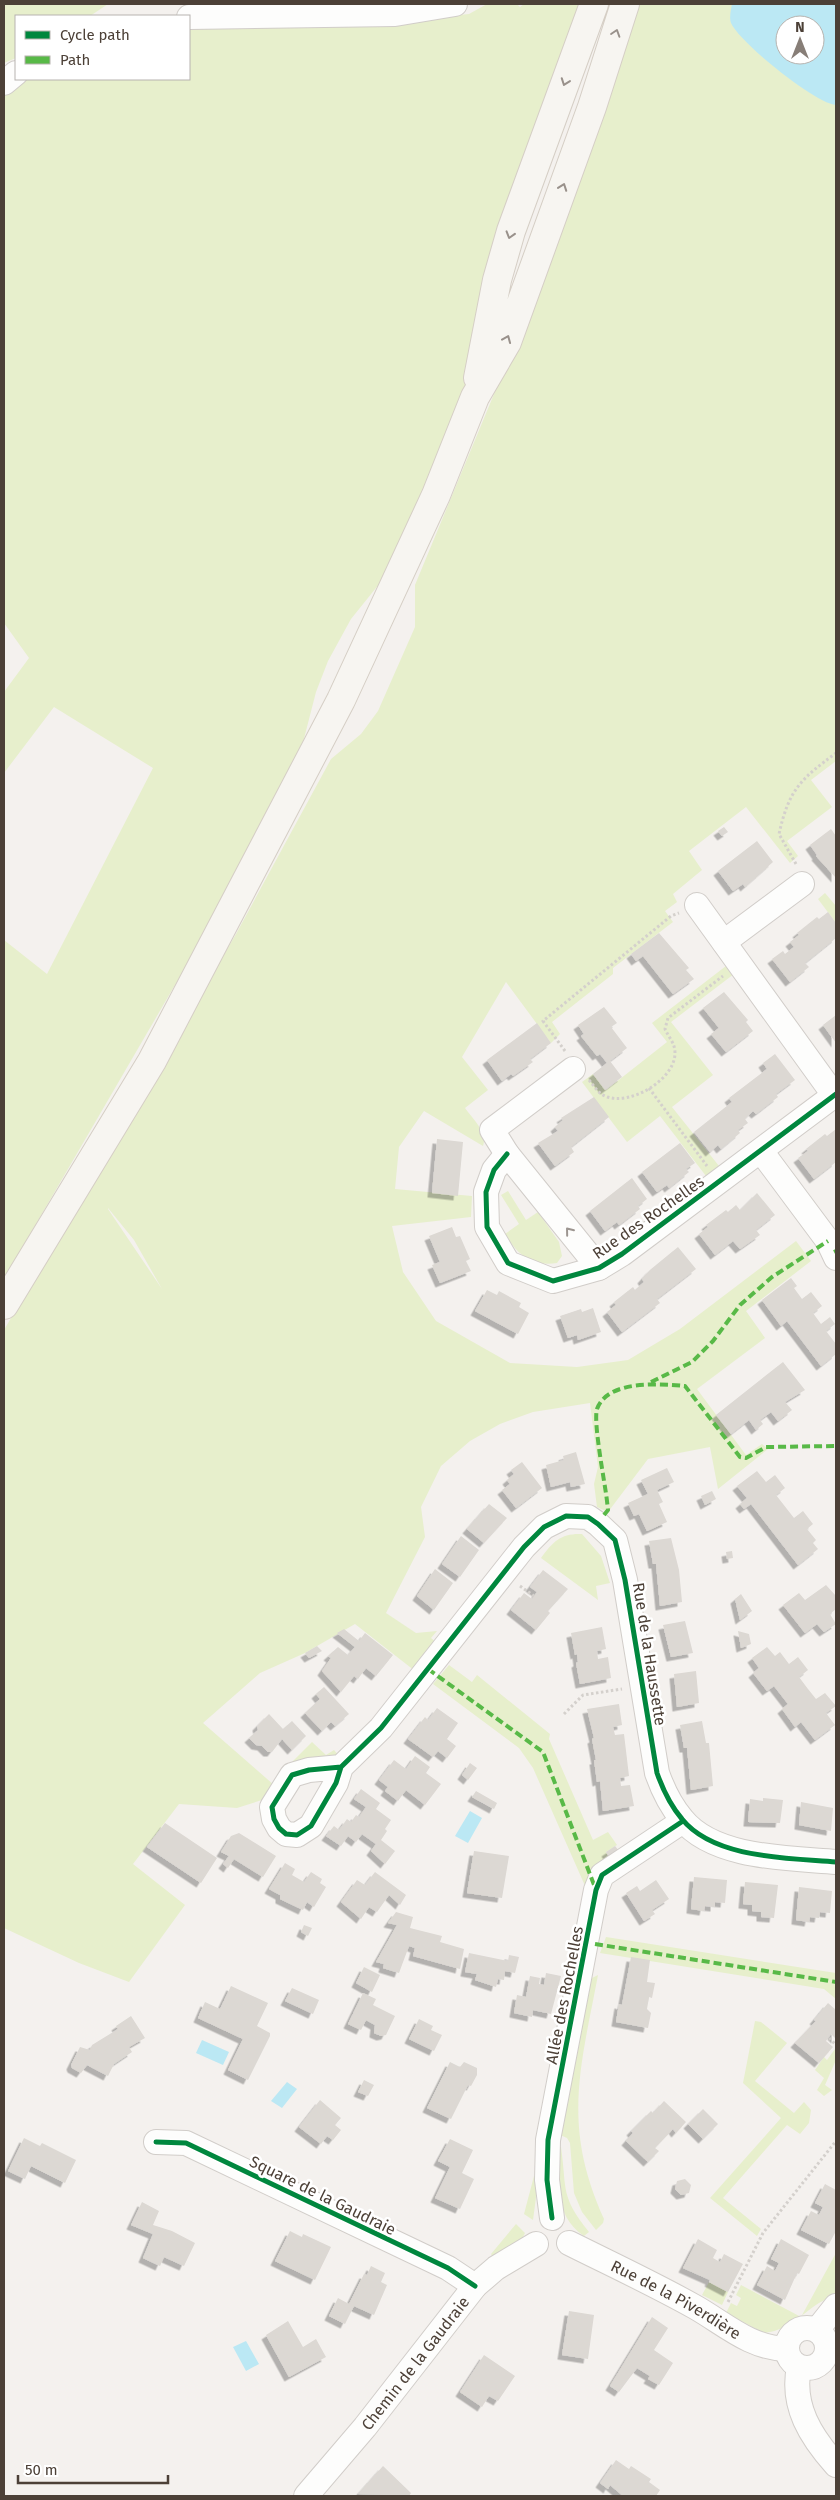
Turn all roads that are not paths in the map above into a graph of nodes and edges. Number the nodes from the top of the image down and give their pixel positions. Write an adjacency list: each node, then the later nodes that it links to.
1 (455, 4): 4 (street)
2 (594, 4): 7 (main road, one-way to 7)
3 (625, 4): 7 (main road, one-way to 3)
4 (190, 16)
5 (15, 74): 6 (street)
6 (4, 83)
7 (475, 397): 17 (main road)
8 (802, 884): 10 (street)
9 (697, 905): 10 (street, Rue des Rochelles)
10 (724, 942): 12 (street, Rue des Rochelles)
11 (580, 1072): 14 (street, Rue des Rochelles)
12 (835, 1094): 13 (street, Rue des Rochelles)
13 (761, 1151): 15 (street); 16 (street, Rue des Rochelles)
14 (506, 1154): 16 (street, Rue des Rochelles, one-way to 14); 16 (street, Rue des Rochelles)
15 (836, 1258)
16 (599, 1268)
17 (4, 1305)
18 (341, 1767): 19 (street, Rue de la Haussette)
19 (683, 1821): 20 (street, Rue de la Haussette); 22 (street, Allée des Rochelles)
20 (836, 1862)
21 (156, 2142): 25 (street, Square de la Gaudraie)
22 (552, 2218): 23 (street); 24 (street)
23 (569, 2243): 24 (street); 29 (street, Rue de la Piverdière)
24 (536, 2244): 25 (street, Chemin de la Gaudraie)
25 (475, 2286): 31 (street, Chemin de la Gaudraie)
26 (836, 2306): 27 (street)
27 (818, 2330): 28 (street); 29 (street)
28 (832, 2353): 29 (street)
29 (793, 2358): 30 (street)
30 (836, 2465)
31 (306, 2496)

